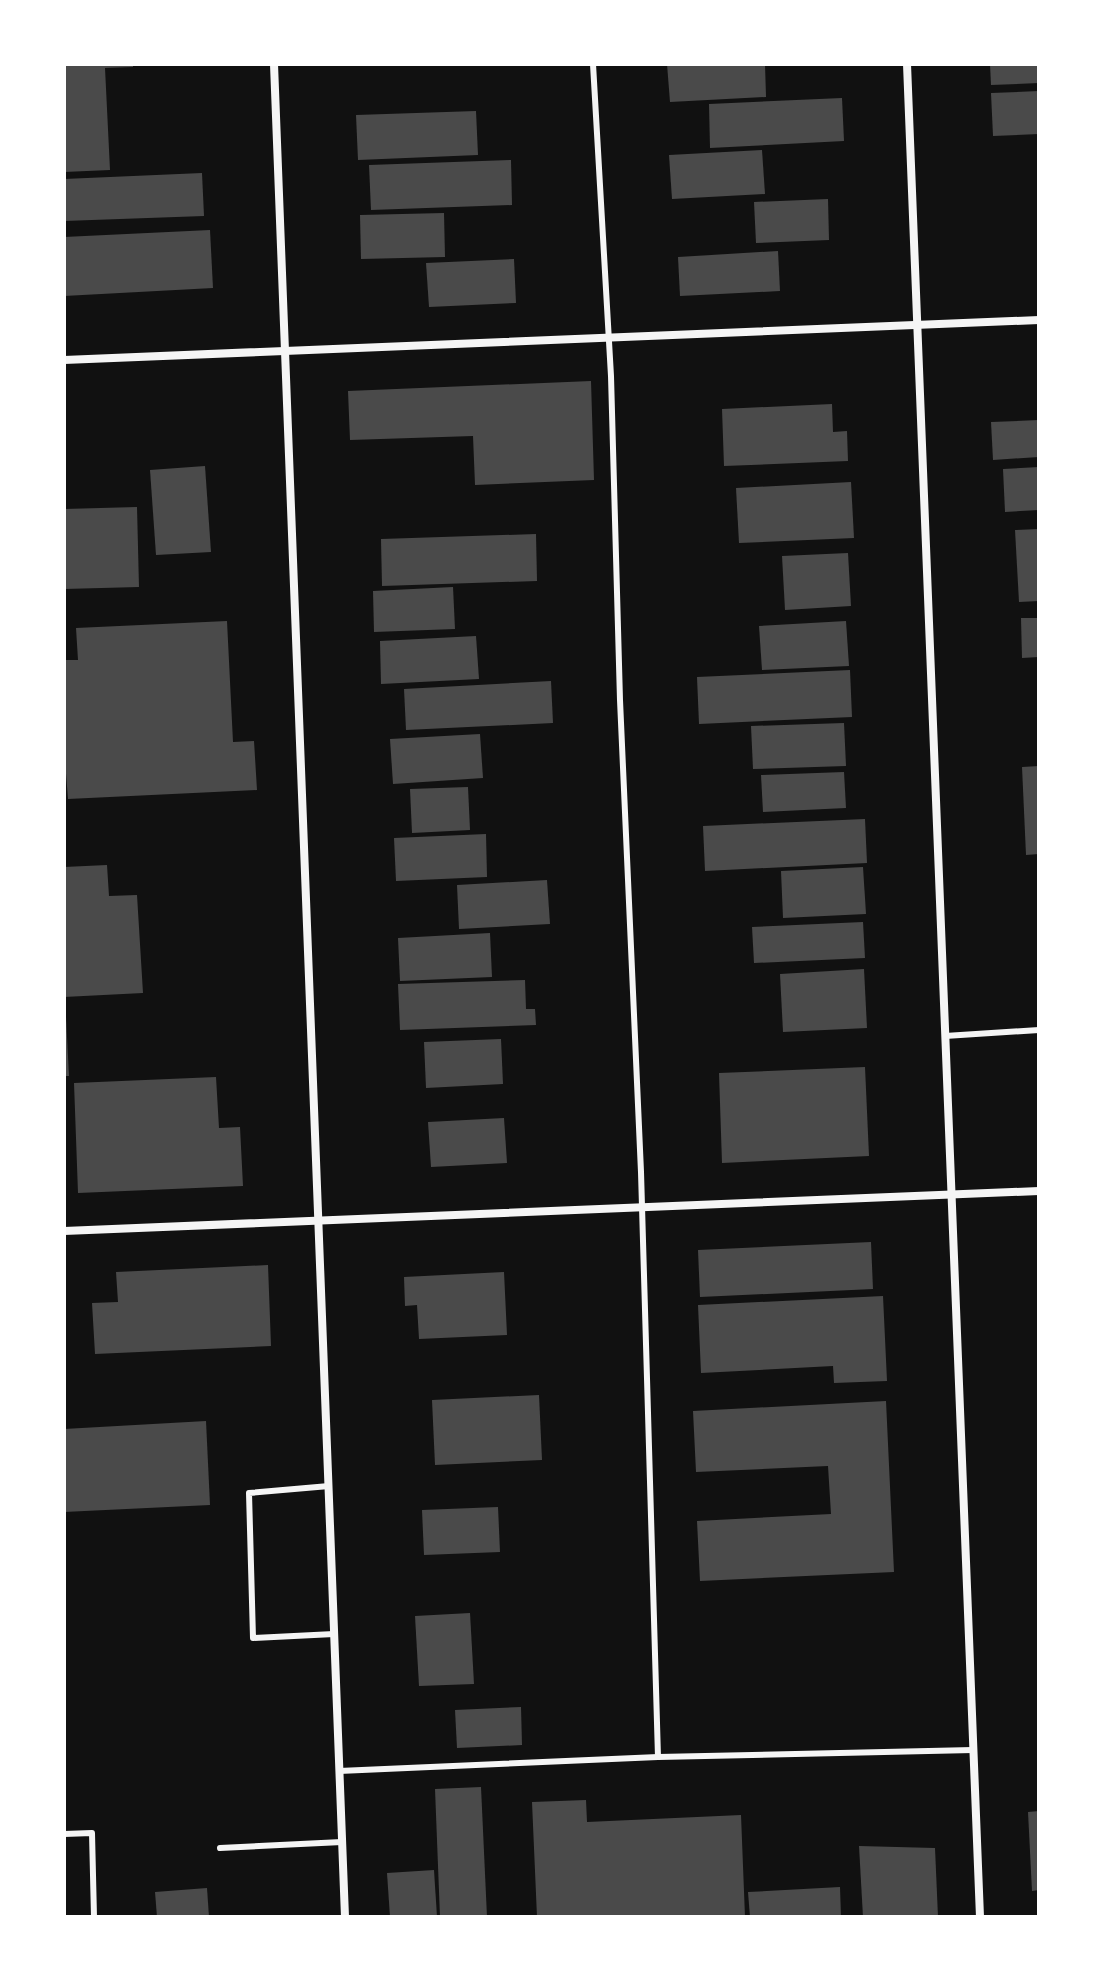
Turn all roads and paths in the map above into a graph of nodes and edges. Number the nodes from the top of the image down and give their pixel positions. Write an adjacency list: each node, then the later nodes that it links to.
1 (274, 64): 7 (street)
2 (593, 64): 6 (lane)
3 (907, 64): 5 (street)
4 (1039, 320): 5 (street)
5 (917, 325): 6 (street); 10 (street)
6 (608, 337): 7 (street); 13 (lane)
7 (285, 350): 8 (street); 14 (street)
8 (64, 360)
9 (1039, 1030): 10 (lane)
10 (945, 1036): 12 (street)
11 (1039, 1191): 12 (street)
12 (951, 1194): 13 (street); 18 (street)
13 (643, 1207): 14 (street); 19 (lane)
14 (318, 1219): 15 (street); 16 (street)
15 (64, 1231)
16 (329, 1486): 17 (street); 17 (lane)
17 (334, 1634): 20 (street)
18 (973, 1750): 19 (lane); 26 (street)
19 (658, 1757): 20 (lane)
20 (339, 1771): 22 (street)
21 (64, 1834): 24 (lane)
22 (342, 1842): 23 (lane); 25 (street)
23 (220, 1848)
24 (94, 1917)
25 (345, 1917)
26 (980, 1917)

